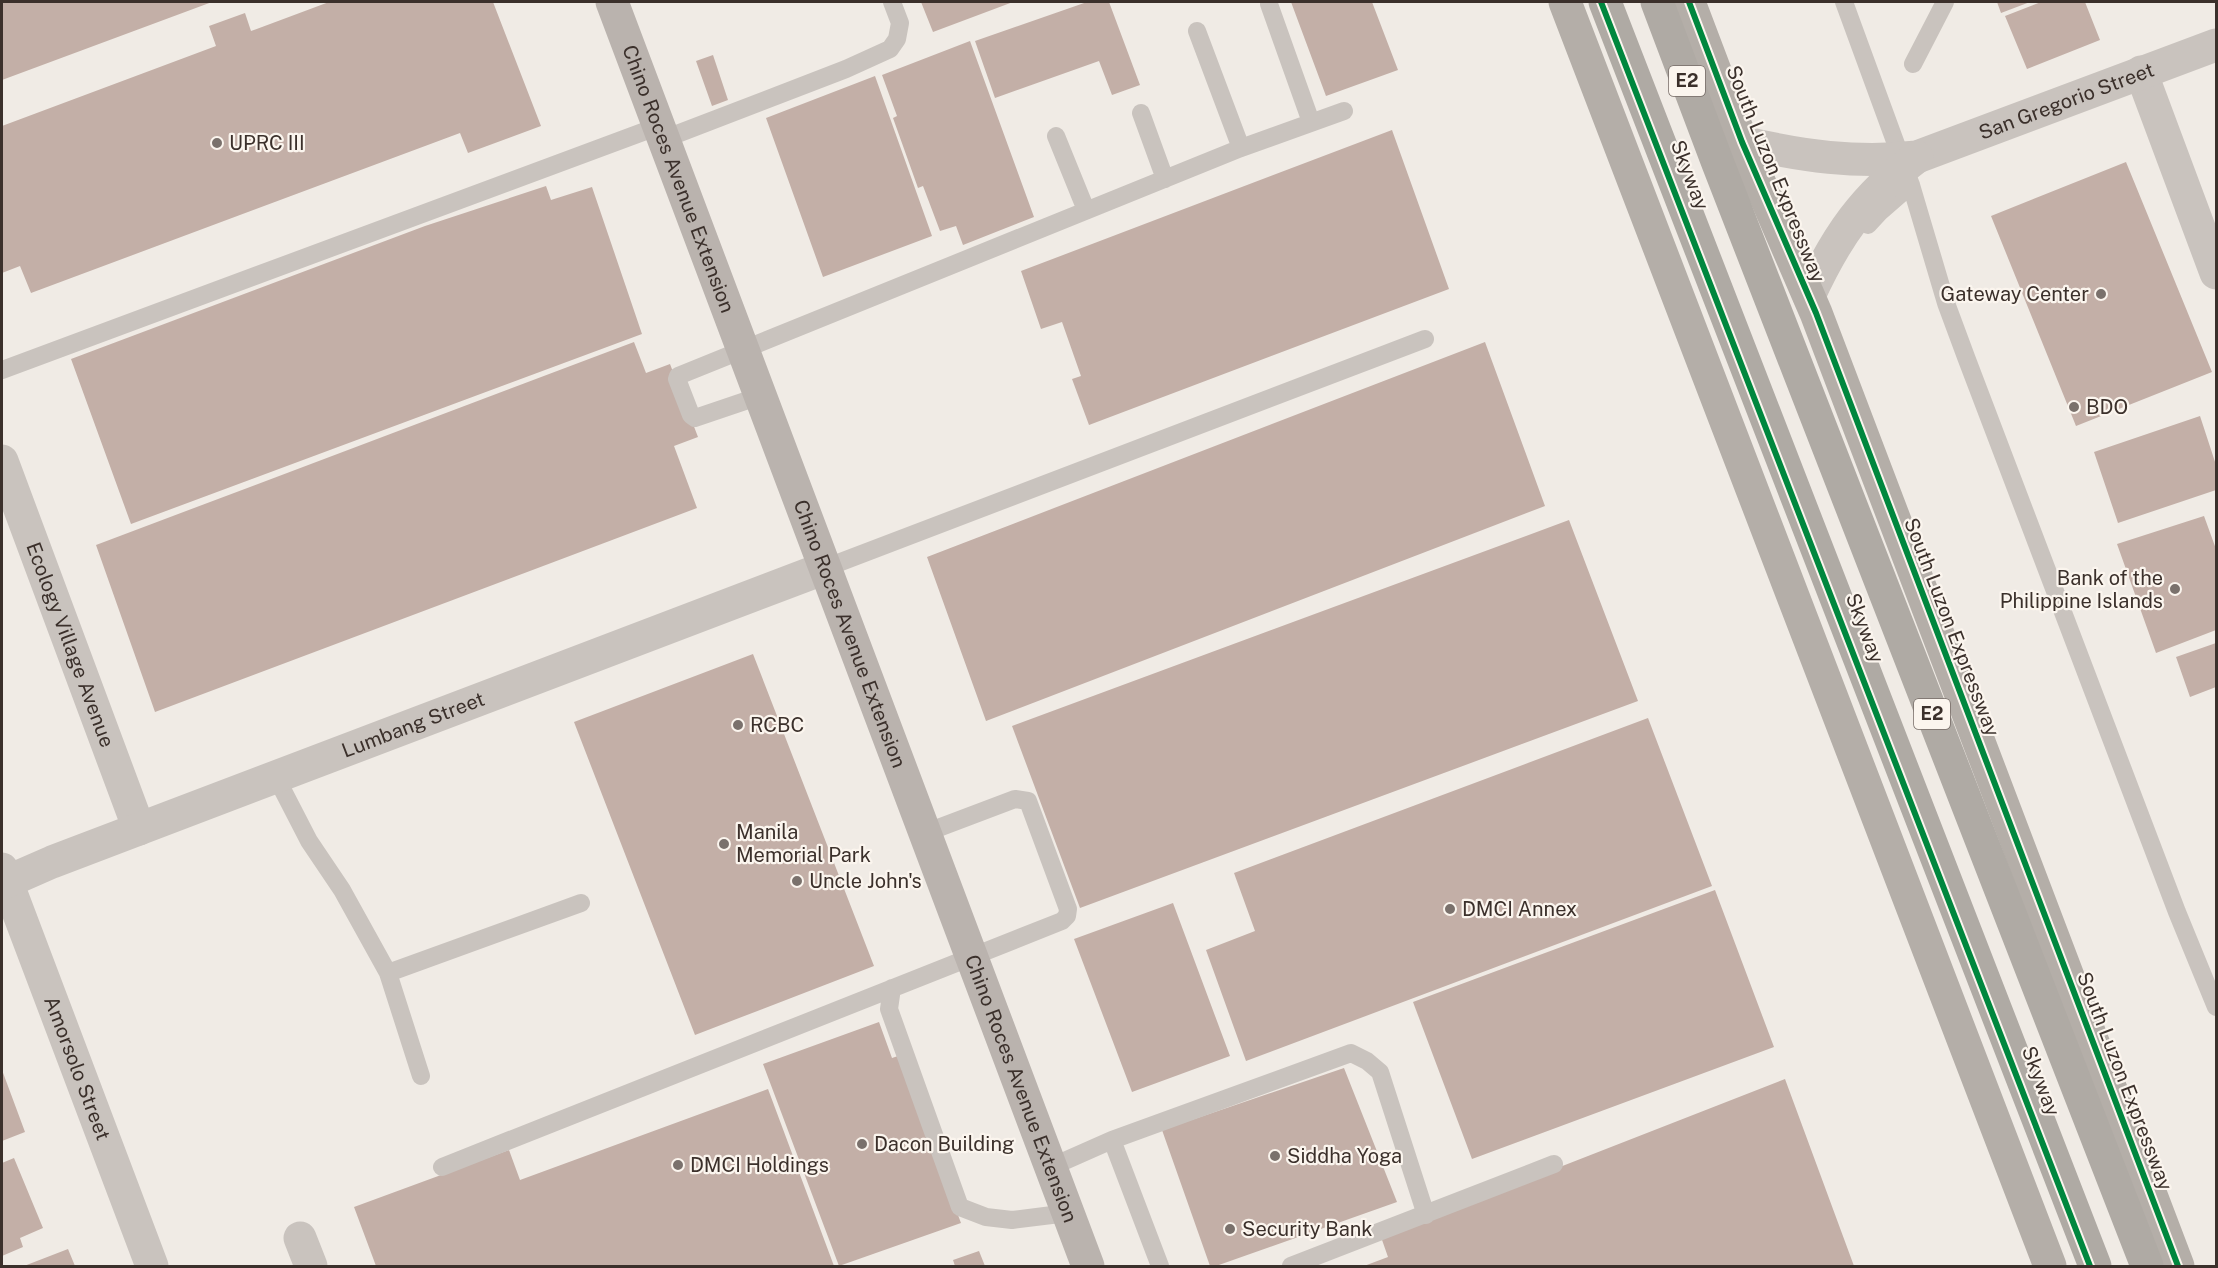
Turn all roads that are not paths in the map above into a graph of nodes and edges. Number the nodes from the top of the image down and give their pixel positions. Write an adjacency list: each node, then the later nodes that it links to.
1 (612, 2): 17 (main road, Chino Roces Avenue Extension)
2 (892, 2): 17 (lane)
3 (1565, 2): 52 (highway)
4 (1603, 2): 53 (highway, E2); 54 (highway, Skyway / E2)
5 (1657, 2): 55 (highway, Skyway / E2)
6 (1689, 2): 19 (highway, South Luzon Expressway / E2)
7 (1845, 2): 21 (lane)
8 (1945, 2): 12 (lane)
9 (1269, 4): 16 (lane)
10 (1197, 31): 20 (lane)
11 (2217, 45): 13 (street, San Gregorio Street)
12 (1913, 64)
13 (2141, 72): 21 (street, San Gregorio Street); 24 (street)
14 (1344, 111): 16 (lane)
15 (1141, 112): 22 (lane)
16 (1311, 122): 20 (lane)
17 (661, 133): 27 (main road, Chino Roces Avenue Extension); 28 (lane)
18 (1056, 136): 23 (lane)
19 (1743, 142): 21 (street, San Gregorio Street); 25 (highway, South Luzon Expressway / E2)
20 (1240, 148): 22 (lane)
21 (1908, 167): 25 (street, San Gregorio Street); 40 (lane)
22 (1165, 179): 23 (lane)
23 (1086, 210): 27 (lane)
24 (2217, 273)
25 (1812, 305): 56 (highway, South Luzon Expressway / E2)
26 (1425, 339): 31 (lane)
27 (742, 349): 29 (main road, Chino Roces Avenue Extension); 29 (lane)
28 (2, 370)
29 (760, 396): 31 (main road, Chino Roces Avenue Extension)
30 (2, 460): 33 (street, Ecology Village Avenue)
31 (825, 568): 32 (street, Lumbang Street); 34 (main road, Chino Roces Avenue Extension)
32 (276, 777): 33 (street, Lumbang Street); 38 (lane)
33 (139, 829): 35 (street, Lumbang Street)
34 (925, 833): 37 (main road, Chino Roces Avenue Extension); 37 (lane)
35 (3, 879): 48 (street, Amorsolo Street)
36 (581, 903): 38 (lane)
37 (972, 958): 39 (lane); 45 (main road, Chino Roces Avenue Extension)
38 (388, 973): 41 (lane)
39 (892, 988): 44 (lane); 46 (lane)
40 (2217, 1007)
41 (421, 1076)
42 (1112, 1140): 45 (lane); 47 (lane); 50 (lane)
43 (1554, 1164): 47 (lane)
44 (442, 1167)
45 (1051, 1167): 46 (main road, Chino Roces Avenue Extension)
46 (1068, 1213): 49 (main road, Chino Roces Avenue Extension)
47 (1426, 1215): 51 (lane)
48 (152, 1266)
49 (1088, 1266)
50 (1160, 1266)
51 (1291, 1266)
52 (2050, 1266)
53 (2090, 1266)
54 (2095, 1266)
55 (2146, 1266)
56 (2178, 1266)

